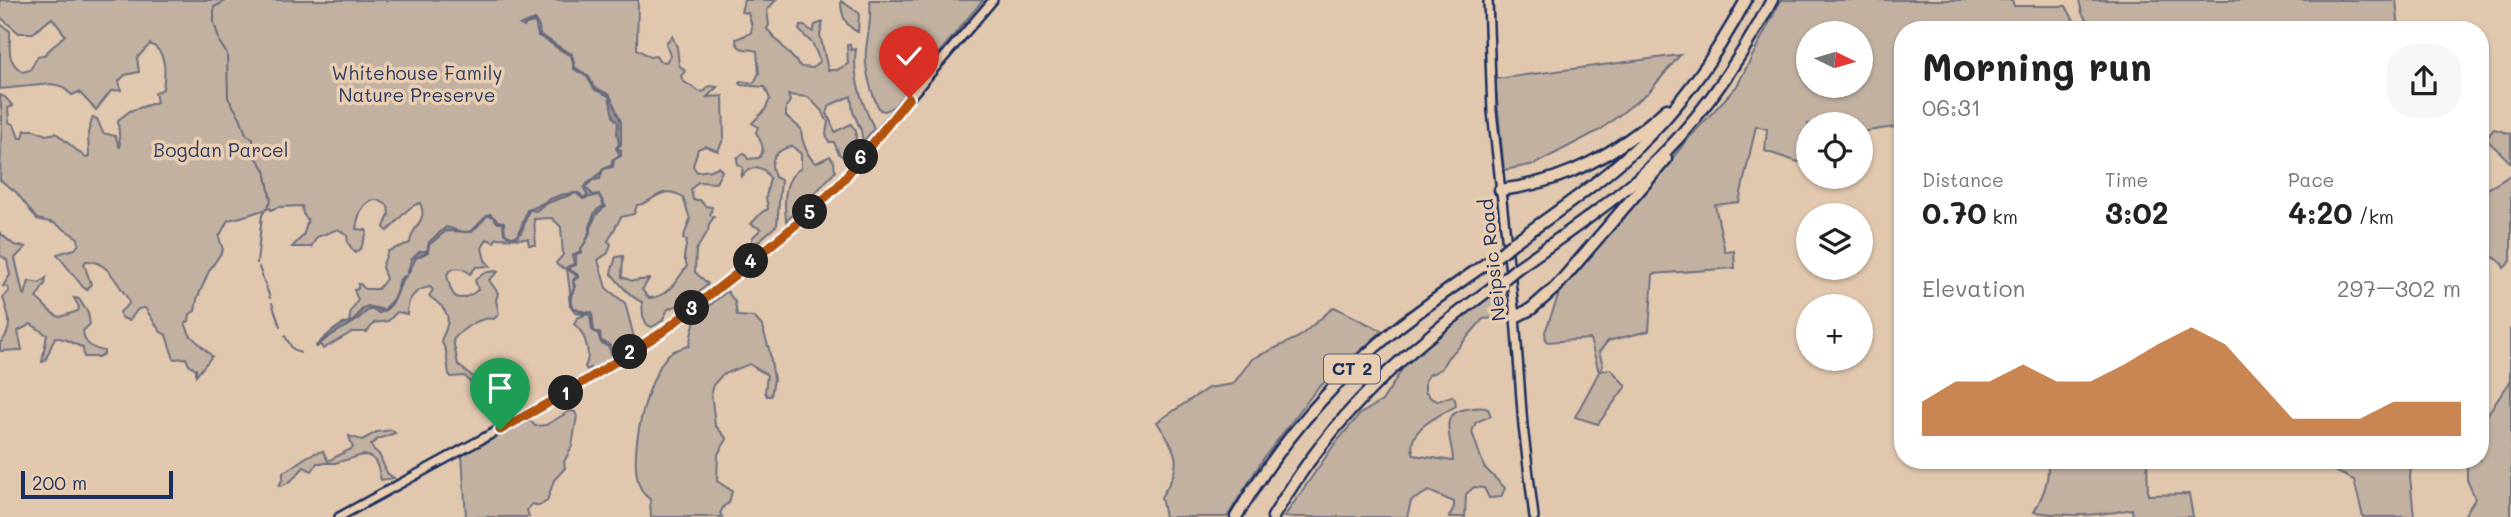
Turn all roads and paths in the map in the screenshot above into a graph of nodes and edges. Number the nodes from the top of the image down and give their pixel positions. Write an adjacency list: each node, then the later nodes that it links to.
1 (993, 0): 9 (street)
2 (1488, 0): 7 (street, Neipsic Road)
3 (1746, 0): 5 (highway, CT 2)
4 (1772, 0): 6 (highway, CT 2)
5 (1689, 91): 7 (highway); 10 (highway, CT 2, bridge)
6 (1686, 130): 8 (highway); 11 (highway, CT 2, bridge)
7 (1500, 190): 8 (street, Neipsic Road)
8 (1515, 317): 12 (street, Neipsic Road)
9 (339, 517)
10 (1237, 517)
11 (1273, 517)
12 (1534, 517)

